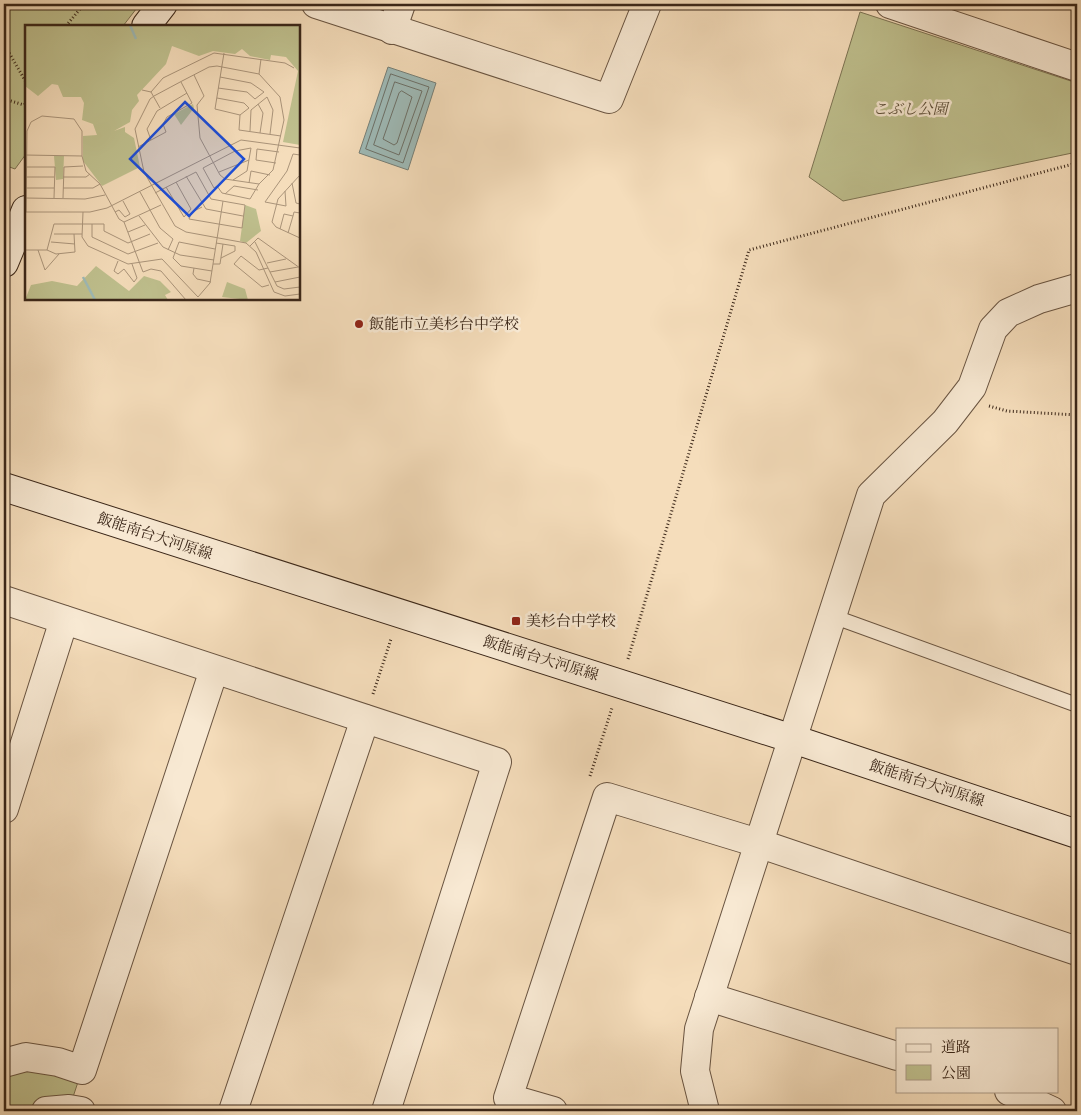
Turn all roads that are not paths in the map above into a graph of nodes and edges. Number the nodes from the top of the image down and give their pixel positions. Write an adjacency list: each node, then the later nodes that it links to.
1 (163, 4): 6 (street)
2 (316, 4): 7 (street)
3 (401, 4): 7 (street)
4 (647, 4): 7 (street)
5 (890, 4): 8 (street)
6 (147, 25)
7 (392, 30)
8 (1077, 67)
9 (25, 212): 10 (street)
10 (4, 262)
11 (1077, 288): 14 (street)
12 (4, 487): 19 (street, 飯能南台大河原線)
13 (4, 600): 15 (street)
14 (832, 616): 17 (lane); 19 (street)
15 (64, 620): 16 (street); 20 (street)
16 (214, 670): 18 (street); 26 (street)
17 (1077, 705)
18 (364, 719): 30 (street); 31 (street)
19 (793, 739): 21 (street, 飯能南台大河原線); 22 (street)
20 (4, 809)
21 (1077, 834)
22 (758, 843): 23 (street); 24 (street); 32 (street)
23 (1077, 951)
24 (709, 997): 25 (street); 33 (street)
25 (896, 1056)
26 (4, 1063)
27 (1011, 1092): 34 (street)
28 (46, 1111): 29 (street)
29 (81, 1111)
30 (233, 1111)
31 (386, 1111)
32 (554, 1111)
33 (705, 1111)
34 (1052, 1111)

